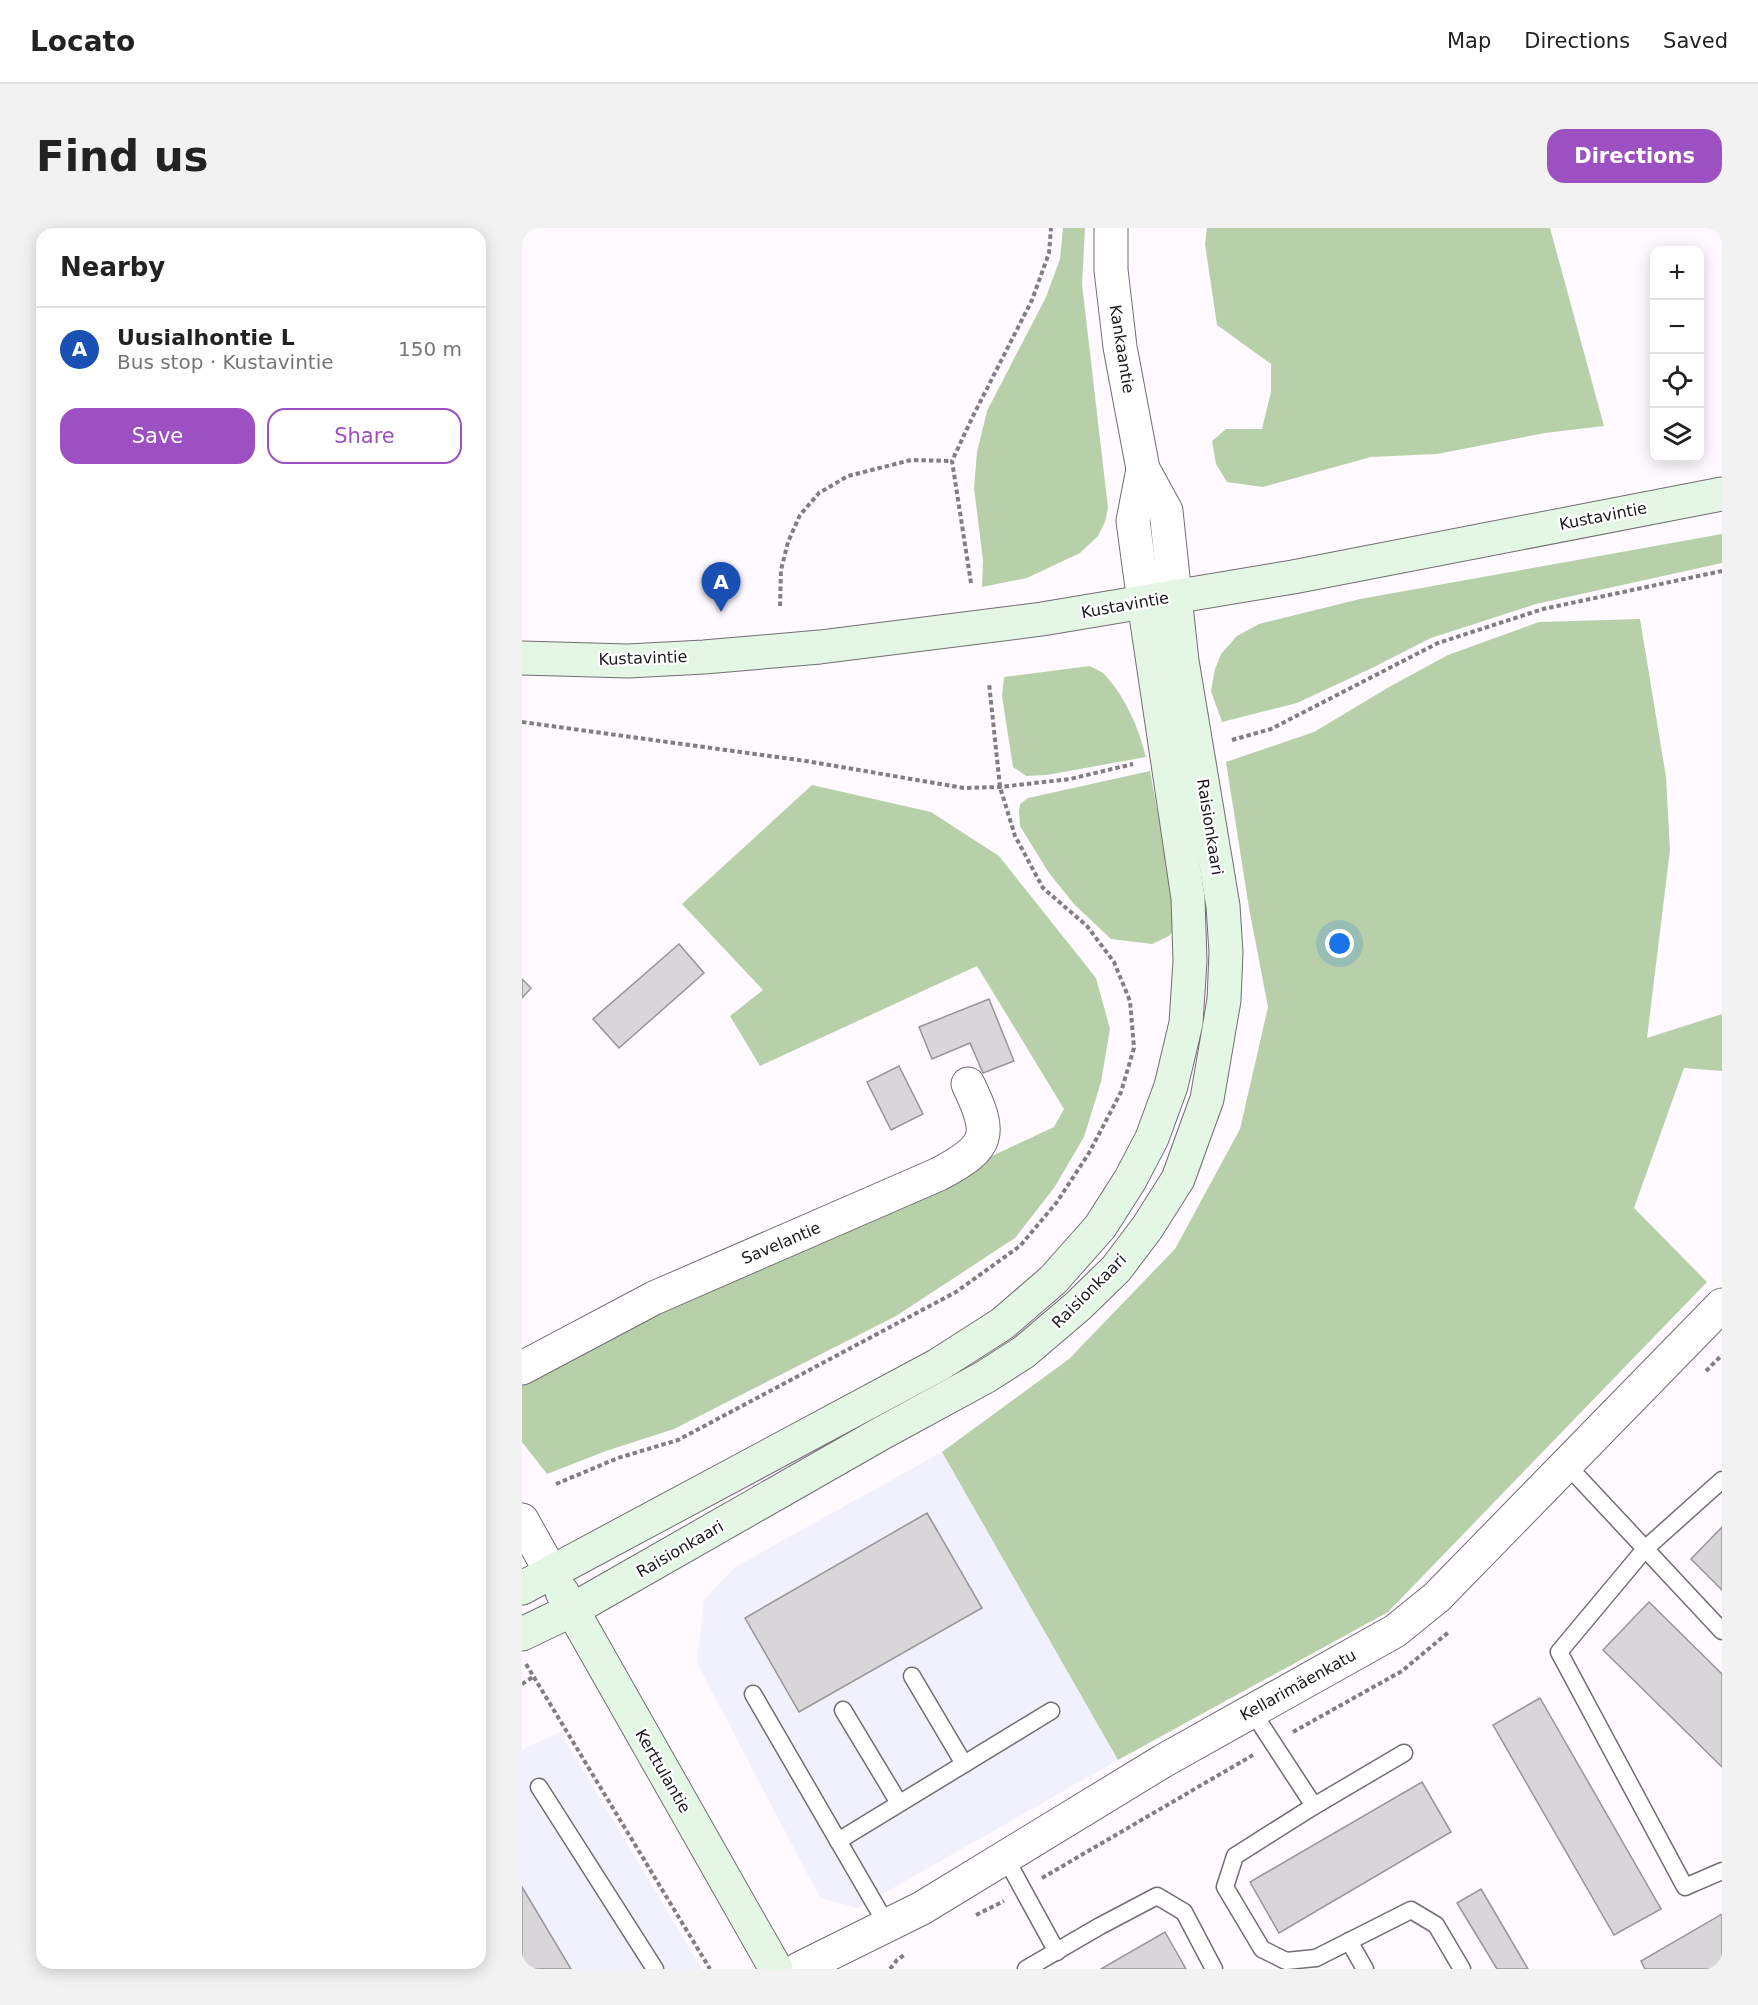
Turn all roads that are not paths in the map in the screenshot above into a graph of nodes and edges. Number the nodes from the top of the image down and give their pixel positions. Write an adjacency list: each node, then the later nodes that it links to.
1 (1111, 228): 3 (street, Kankaantie)
2 (1722, 494): 3 (main road, Kustavintie)
3 (1159, 599): 4 (main road, Kustavintie); 12 (main road, Raisionkaari); 14 (main road, Raisionkaari)
4 (522, 658)
5 (968, 1084): 7 (street, Savelantie)
6 (1722, 1305): 8 (street, Kellarimäenkatu)
7 (522, 1368)
8 (1566, 1464): 11 (lane); 21 (street, Kellarimäenkatu)
9 (1722, 1480): 11 (lane)
10 (522, 1520): 12 (street)
11 (1645, 1549): 15 (lane); 29 (lane)
12 (551, 1572): 13 (main road, Raisionkaari); 14 (main road, Kerttulantie)
13 (522, 1588)
14 (572, 1610): 16 (main road, Raisionkaari); 34 (main road, Kerttulantie)
15 (1722, 1631)
16 (524, 1648)
17 (912, 1676): 23 (lane)
18 (753, 1694): 27 (lane)
19 (843, 1710): 25 (lane)
20 (1051, 1711): 23 (lane)
21 (1252, 1711): 26 (lane); 28 (street, Kellarimäenkatu)
22 (1404, 1754): 26 (lane)
23 (964, 1764): 25 (lane)
24 (539, 1787): 33 (lane)
25 (899, 1803): 27 (lane)
26 (1314, 1806): 31 (lane)
27 (838, 1841): 30 (lane)
28 (1005, 1857): 30 (street, Kellarimäenkatu); 32 (lane)
29 (1722, 1871)
30 (887, 1925): 35 (street, Kellarimäenkatu)
31 (1349, 1941): 38 (lane); 39 (lane)
32 (1057, 1952): 36 (lane); 37 (lane)
33 (654, 1969)
34 (776, 1969)
35 (800, 1969)
36 (1026, 1969)
37 (1214, 1969)
38 (1365, 1969)
39 (1462, 1969)

